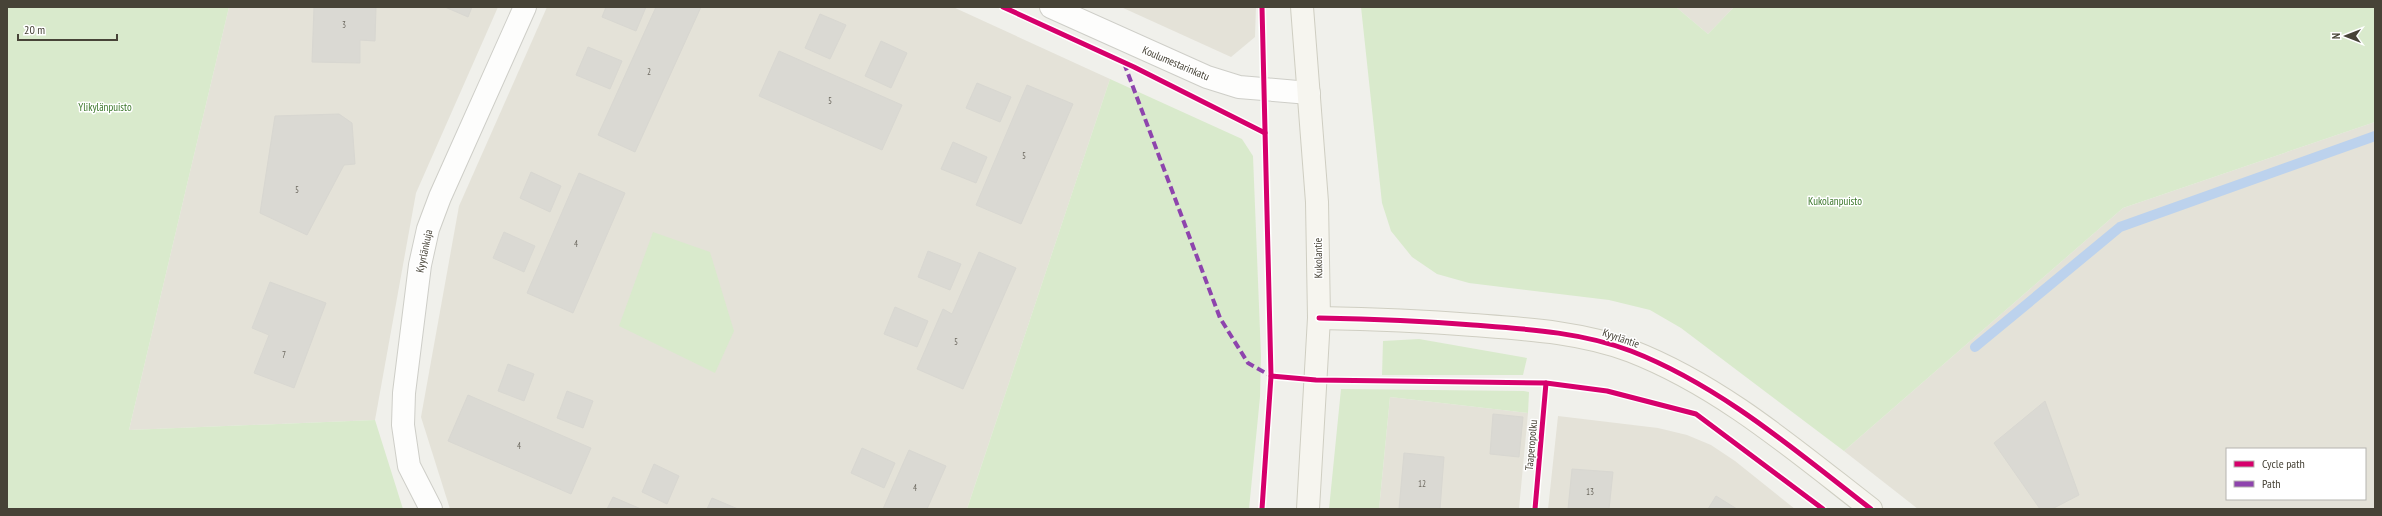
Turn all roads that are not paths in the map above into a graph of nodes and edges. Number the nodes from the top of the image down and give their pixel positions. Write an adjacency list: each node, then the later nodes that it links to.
1 (526, 7): 6 (street, Kyyrlänkuja)
2 (1051, 7): 4 (street, Koulumestarinkatu)
3 (1302, 7): 4 (street, Kukolantie)
4 (1309, 93): 5 (street, Kukolantie)
5 (1319, 318): 7 (street, Kukolantie); 8 (street, Kyyrläntie)
6 (431, 509)
7 (1308, 509)
8 (1871, 509)

